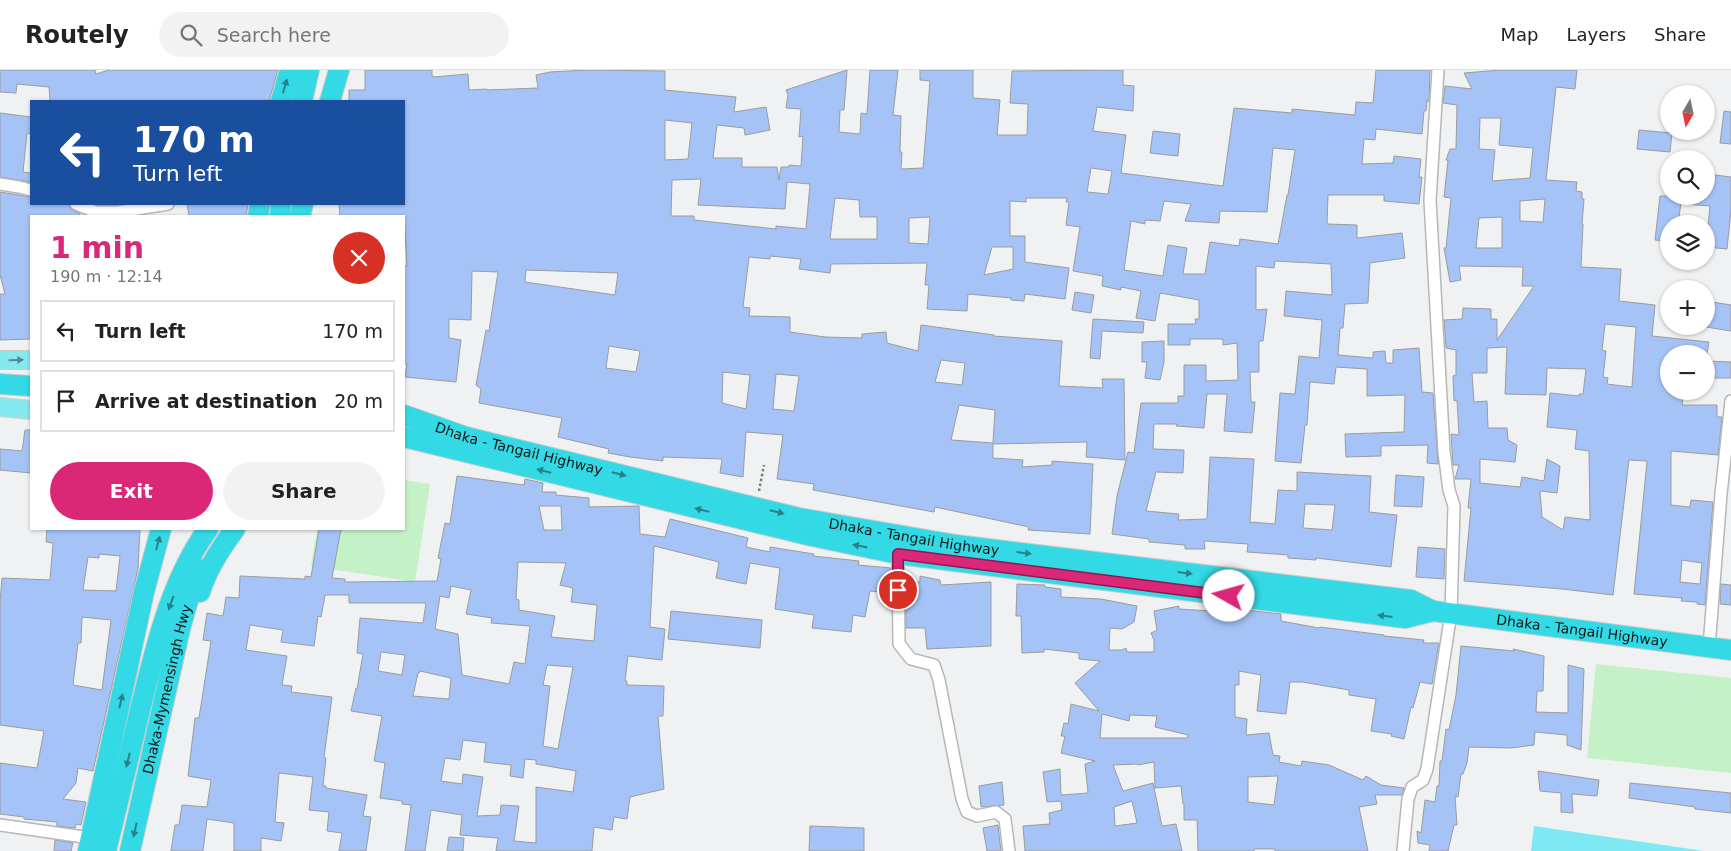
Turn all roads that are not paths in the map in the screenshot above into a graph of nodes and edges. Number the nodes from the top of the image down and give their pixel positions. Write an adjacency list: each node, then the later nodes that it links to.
1 (290, 70): 6 (highway, one-way to 1)
2 (309, 70): 7 (highway)
3 (327, 70): 8 (highway)
4 (339, 70): 9 (highway)
5 (1438, 70): 30 (street)
6 (281, 100)
7 (302, 100)
8 (319, 100)
9 (330, 100)
10 (0, 184): 11 (street)
11 (30, 190)
12 (78, 205): 13 (street)
13 (162, 205)
14 (0, 360): 15 (main road, one-way to 15)
15 (30, 360)
16 (0, 384): 17 (highway)
17 (30, 386)
18 (0, 395): 19 (highway)
19 (30, 397)
20 (1731, 401): 32 (street)
21 (0, 407): 22 (main road)
22 (30, 410)
23 (405, 415): 30 (highway, Dhaka - Tangail Highway, one-way to 30)
24 (408, 440): 29 (highway, Dhaka - Tangail Highway, one-way to 24)
25 (161, 530): 35 (highway, one-way to 25)
26 (209, 530): 36 (highway, one-way to 36)
27 (210, 530): 31 (highway, Dhaka-Mymensingh Hwy)
28 (234, 530): 31 (highway)
29 (898, 554): 30 (highway, Dhaka - Tangail Highway, one-way to 29); 38 (street)
30 (1442, 612): 32 (highway, Dhaka - Tangail Highway); 39 (street)
31 (180, 629): 37 (highway, Dhaka-Mymensingh Hwy, one-way to 37)
32 (1709, 647): 33 (highway, Dhaka - Tangail Highway)
33 (1731, 650)
34 (0, 825): 35 (street)
35 (89, 844)
36 (106, 851)
37 (130, 851)
38 (1009, 851)
39 (1403, 851)

